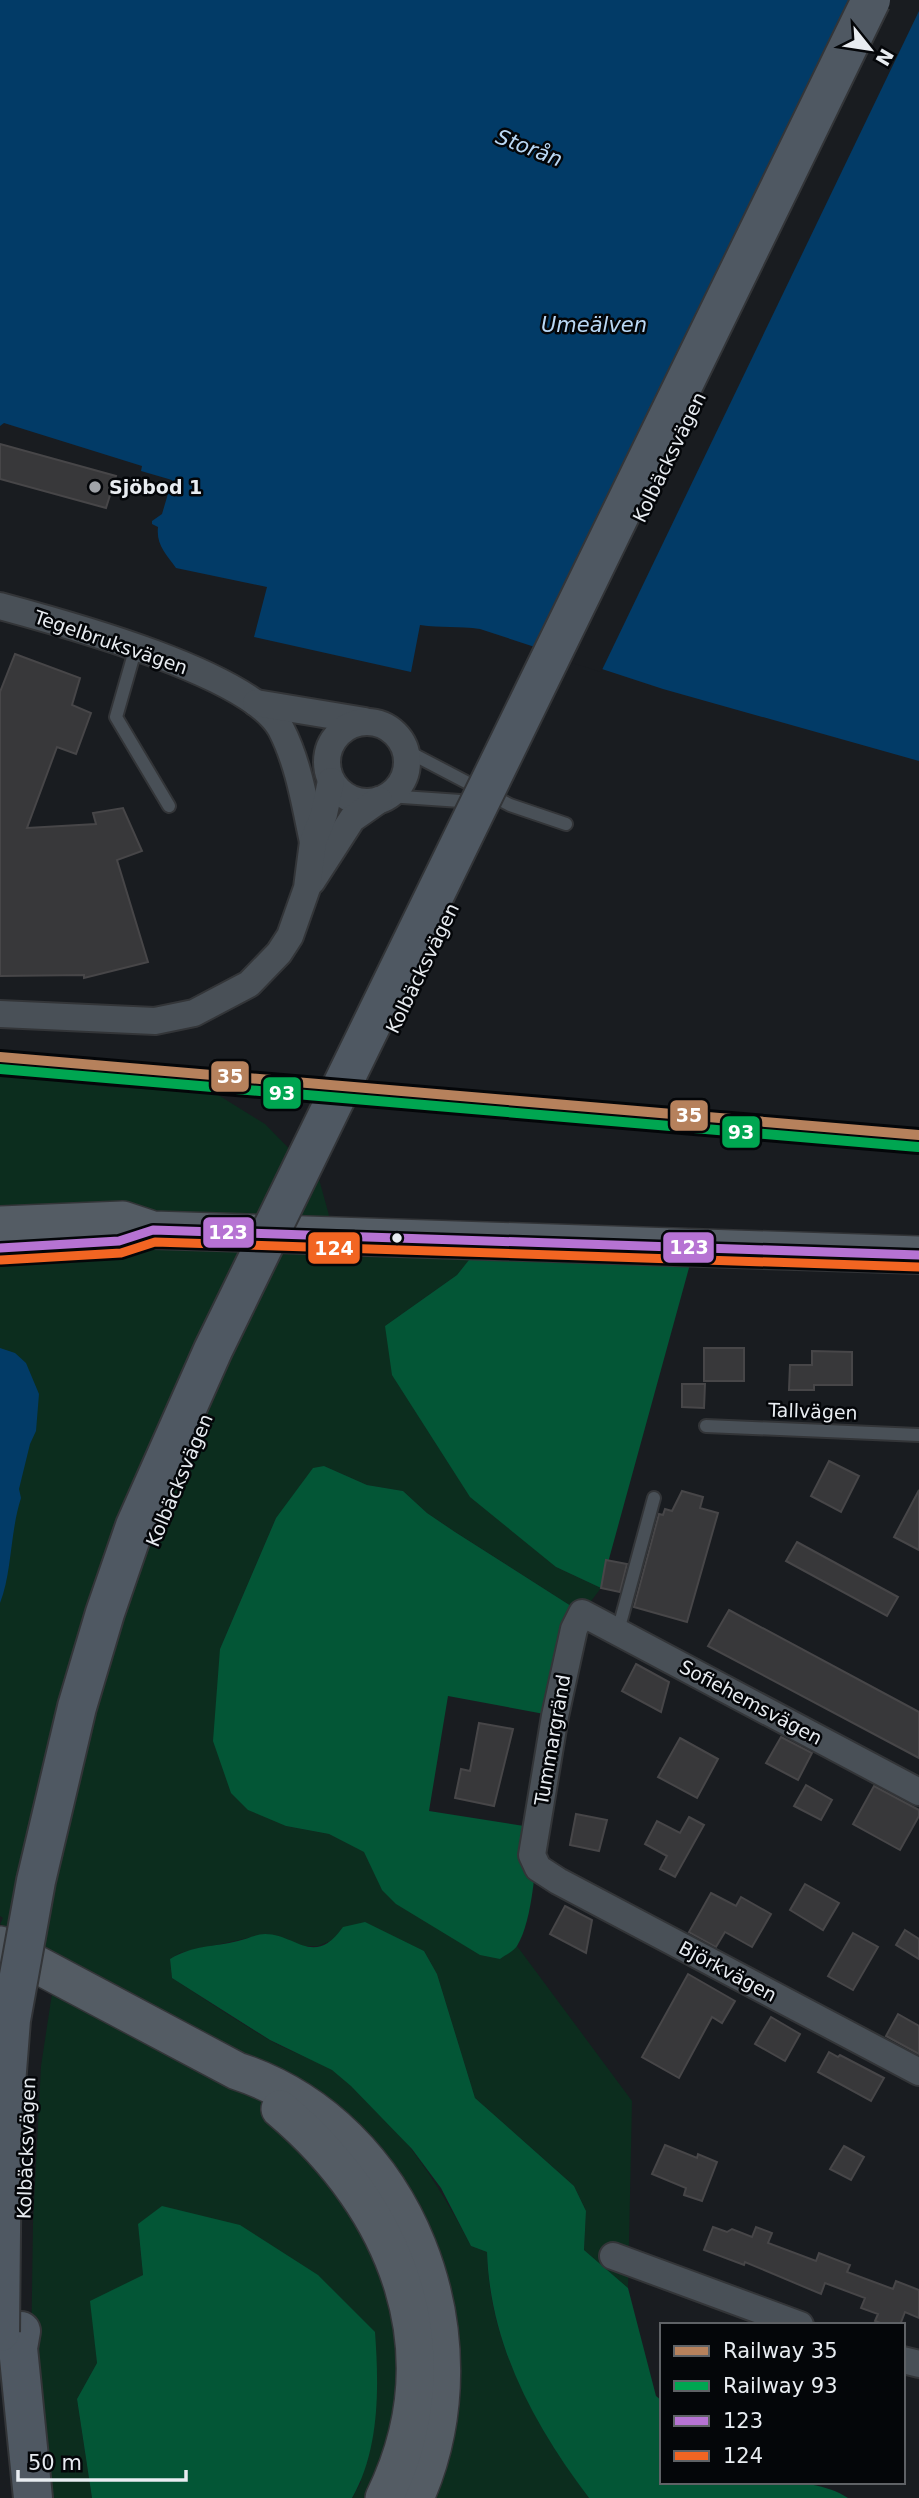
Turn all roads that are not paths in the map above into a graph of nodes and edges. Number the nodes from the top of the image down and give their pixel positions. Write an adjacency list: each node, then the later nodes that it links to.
1 (871, 0): 33 (highway, Kolbäcksvägen, bridge)
2 (890, 0): 33 (highway, Kolbäcksvägen)
3 (0, 606): 4 (street, Tegelbruksvägen)
4 (136, 647): 5 (street, Tegelbruksvägen); 12 (lane)
5 (256, 703): 6 (street, Tegelbruksvägen); 7 (street, Tegelbruksvägen)
6 (365, 721): 8 (street); 9 (street)
7 (280, 727): 9 (street); 14 (street, Tegelbruksvägen)
8 (405, 750): 10 (street); 11 (lane)
9 (329, 772): 10 (street); 14 (street)
10 (383, 798): 11 (lane); 15 (street)
11 (510, 805): 13 (lane)
12 (169, 806)
13 (566, 824)
14 (313, 842): 15 (street)
15 (307, 888): 16 (street)
16 (0, 1014)
17 (0, 1225): 18 (main road)
18 (153, 1230): 19 (main road); 20 (main road)
19 (0, 1248)
20 (919, 1255)
21 (706, 1426): 22 (lane, Tallvägen)
22 (919, 1435)
23 (654, 1498): 25 (lane)
24 (582, 1613): 25 (street, Sofiehemsvägen); 27 (street, Tummargränd)
25 (618, 1632): 26 (street, Sofiehemsvägen)
26 (919, 1792)
27 (538, 1868): 30 (street, Björkvägen)
28 (0, 1945): 29 (main road)
29 (237, 2071): 36 (main road); 37 (main road)
30 (919, 2073)
31 (613, 2256): 32 (street)
32 (795, 2323)
33 (13, 2337): 34 (highway, Kolbäcksvägen); 35 (highway, Kolbäcksvägen)
34 (9, 2498)
35 (33, 2498)
36 (384, 2498)
37 (415, 2498)

